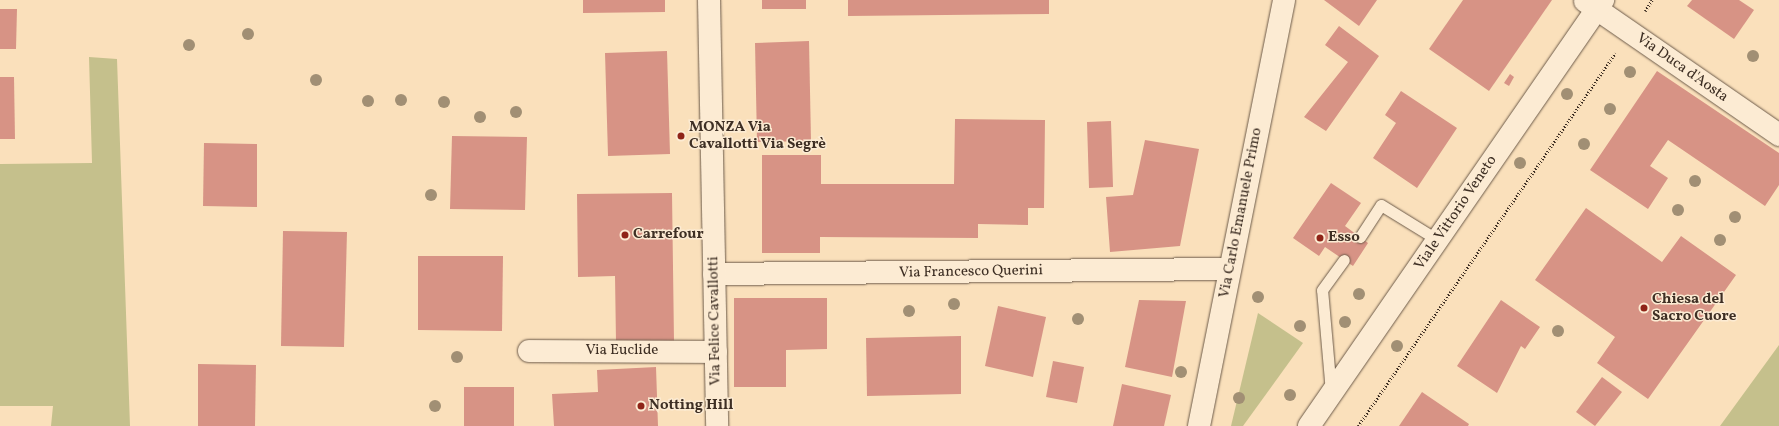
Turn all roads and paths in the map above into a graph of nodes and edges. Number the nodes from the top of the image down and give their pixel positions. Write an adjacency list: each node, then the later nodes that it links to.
1 (709, 0): 11 (street, Via Felice Cavallotti)
2 (1284, 0): 10 (street, Via Carlo Emanuele Primo)
3 (1652, 0): 5 (path)
4 (1595, 3): 5 (street, Via Duca d'Aosta); 8 (street, Viale Vittorio Veneto)
5 (1630, 32): 6 (street, Via Duca d'Aosta); 18 (path)
6 (1779, 135)
7 (1360, 237): 8 (lane)
8 (1438, 240): 14 (street, Viale Vittorio Veneto)
9 (1344, 260): 14 (lane)
10 (1229, 269): 11 (street, Via Francesco Querini); 16 (street, Via Carlo Emanuele Primo)
11 (714, 274): 13 (street, Via Felice Cavallotti)
12 (529, 351): 13 (street, Via Euclide)
13 (716, 352): 15 (street, Via Felice Cavallotti)
14 (1331, 395): 17 (street, Viale Vittorio Veneto)
15 (717, 426)
16 (1199, 426)
17 (1309, 426)
18 (1358, 426)

